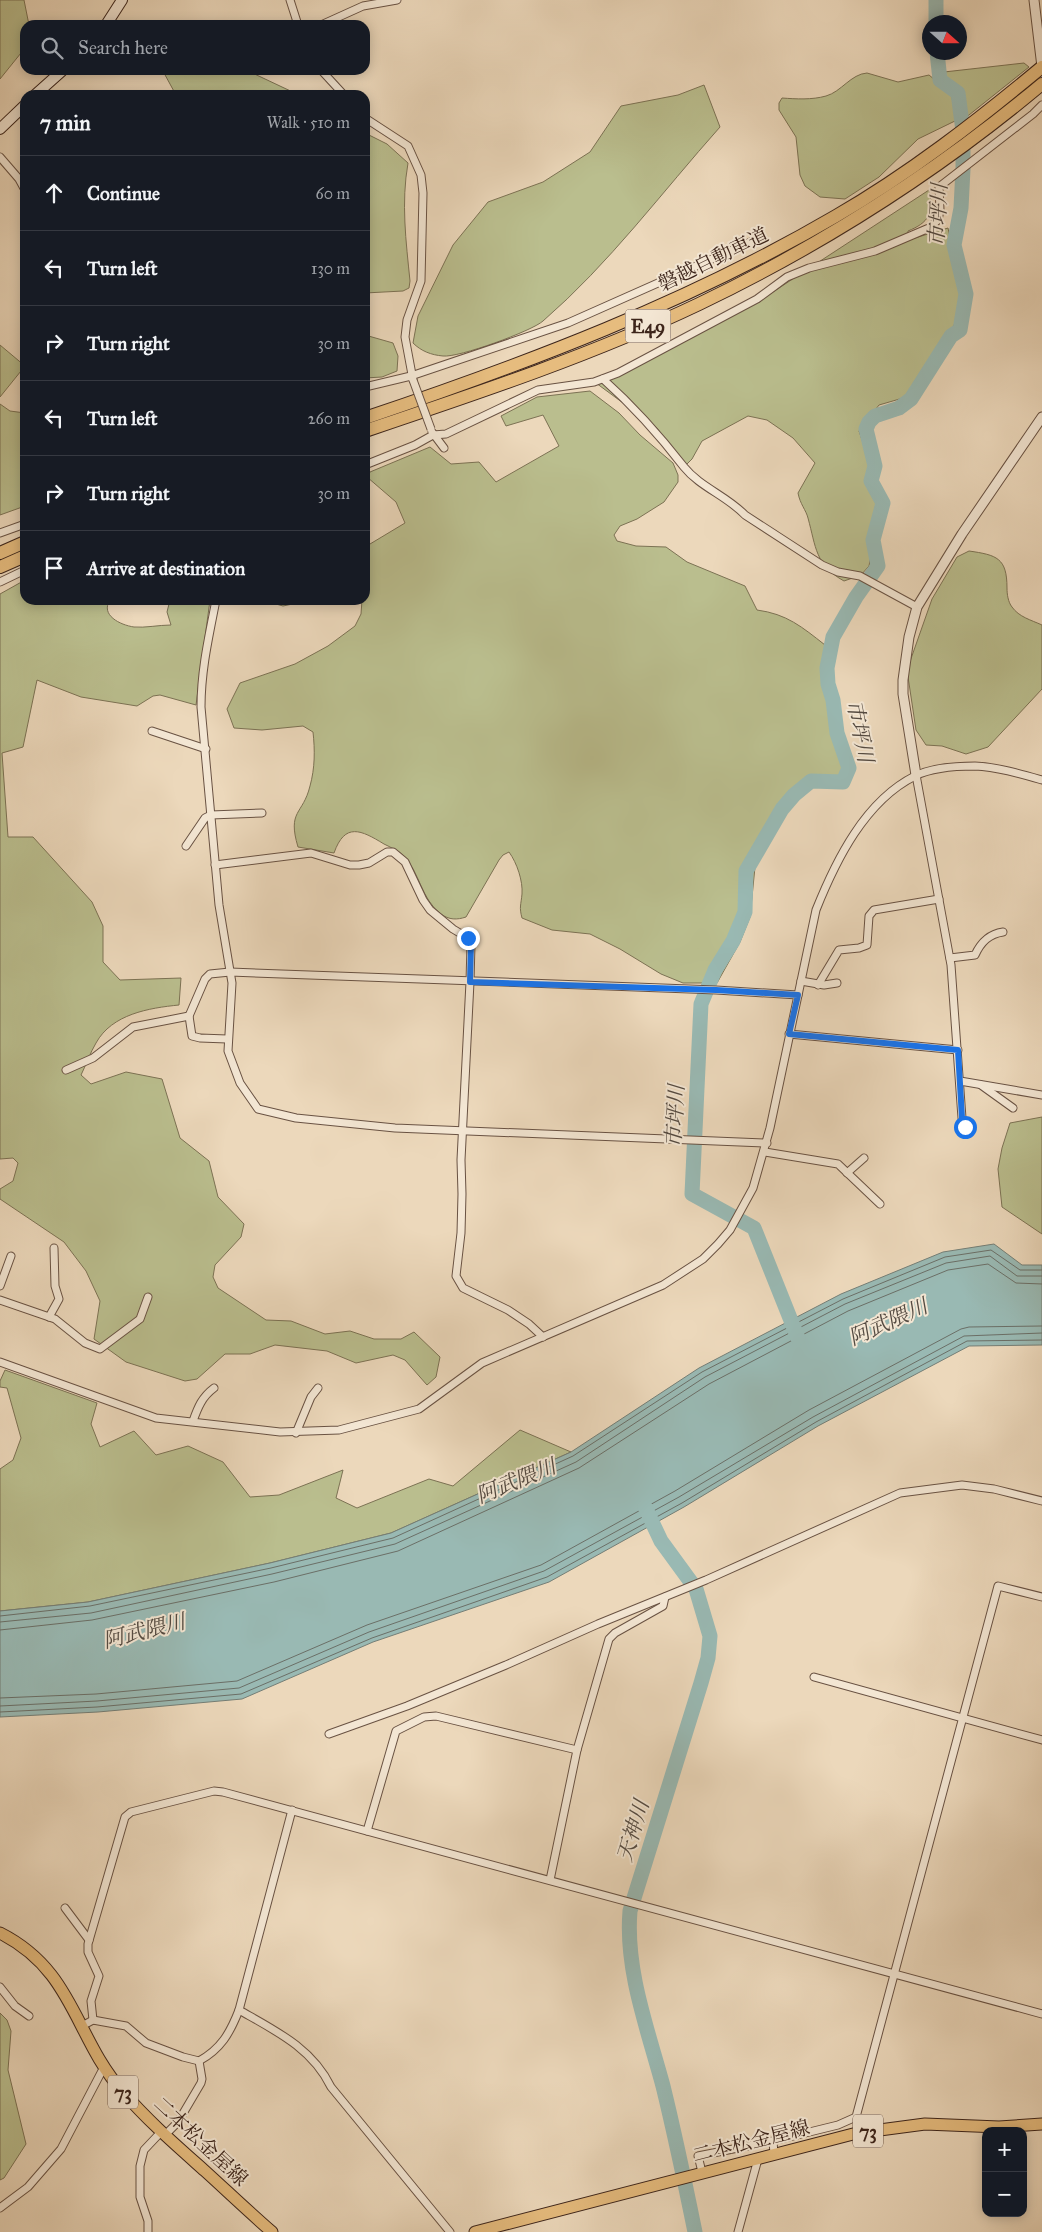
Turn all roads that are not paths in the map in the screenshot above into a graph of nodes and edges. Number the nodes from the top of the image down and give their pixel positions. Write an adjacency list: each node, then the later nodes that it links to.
1 (122, 0): 5 (main road)
2 (290, 0): 6 (street)
3 (397, 0): 7 (street)
4 (1034, 0): 8 (street)
5 (109, 20)
6 (296, 20)
7 (332, 20)
8 (1042, 67): 19 (highway, 磐越自動車道 / E49)
9 (58, 75): 12 (main road)
10 (326, 75): 13 (street)
11 (1042, 84): 19 (highway, 磐越自動車道 / E49)
12 (41, 90)
13 (339, 90)
14 (1042, 105): 23 (street)
15 (20, 110): 17 (main road)
16 (370, 121): 22 (street)
17 (0, 129)
18 (0, 157): 20 (street)
19 (908, 177): 25 (highway, 磐越自動車道 / E49); 27 (highway, 磐越自動車道 / E49)
20 (20, 181)
21 (757, 239): 22 (street)
22 (412, 378): 24 (street); 28 (street, bridge)
23 (603, 378): 28 (street); 40 (street)
24 (370, 386)
25 (370, 416)
26 (1042, 417): 40 (street)
27 (370, 429)
28 (432, 432): 29 (street); 30 (street)
29 (444, 448)
30 (370, 463)
31 (20, 526): 32 (street)
32 (0, 533)
33 (20, 544): 34 (highway)
34 (0, 553)
35 (20, 558): 36 (highway)
36 (0, 567)
37 (20, 572): 38 (street)
38 (0, 582)
39 (215, 605): 42 (street)
40 (917, 607): 43 (street)
41 (152, 731): 42 (street)
42 (206, 749): 46 (street)
43 (916, 775): 44 (street); 49 (street); 53 (street)
44 (1042, 780)
45 (262, 813): 46 (street)
46 (211, 815): 47 (street); 48 (street)
47 (186, 846)
48 (215, 865): 52 (street); 54 (street)
49 (938, 899): 51 (street); 56 (street)
50 (1003, 932): 51 (street)
51 (950, 958): 61 (street)
52 (230, 972): 54 (street); 58 (street); 60 (street)
53 (801, 981): 56 (street); 57 (street)
54 (470, 982): 57 (street); 68 (street)
55 (837, 983): 56 (street)
56 (818, 985)
57 (798, 995): 59 (street)
58 (189, 1016): 60 (street); 62 (street)
59 (789, 1034): 61 (street); 69 (street)
60 (227, 1039): 68 (street)
61 (958, 1050): 63 (street)
62 (66, 1070)
63 (960, 1081): 64 (street); 67 (street)
64 (981, 1085): 65 (street); 66 (street)
65 (1042, 1095)
66 (1013, 1108)
67 (965, 1127)
68 (464, 1132): 69 (street); 80 (street)
69 (767, 1143): 70 (street)
70 (764, 1152): 72 (street); 80 (street)
71 (864, 1158): 72 (street)
72 (847, 1173): 73 (street)
73 (880, 1204)
74 (54, 1248): 79 (street)
75 (11, 1256): 76 (street)
76 (0, 1286)
77 (148, 1297): 79 (street)
78 (0, 1300): 79 (street)
79 (49, 1317)
80 (543, 1337): 85 (street)
81 (0, 1362): 84 (street)
82 (214, 1388): 84 (street)
83 (318, 1388): 85 (street)
84 (193, 1421): 85 (street)
85 (296, 1433)
86 (1042, 1501): 87 (street)
87 (664, 1597): 91 (street); 93 (street)
88 (1042, 1597): 90 (street)
89 (814, 1677): 90 (street)
90 (963, 1719): 92 (street); 100 (street)
91 (329, 1734)
92 (1042, 1740)
93 (577, 1750): 95 (street); 96 (street)
94 (292, 1810): 95 (street); 99 (street); 102 (street)
95 (367, 1831): 96 (street)
96 (550, 1880): 100 (street)
97 (65, 1908): 99 (street)
98 (0, 1933): 106 (main road, 二本松金屋線 / 73)
99 (89, 1940): 105 (street)
100 (894, 1973): 103 (street); 111 (street)
101 (0, 1987): 104 (street)
102 (239, 2010): 107 (street); 118 (street)
103 (1042, 2014)
104 (29, 2016)
105 (94, 2020): 106 (street); 107 (street)
106 (82, 2026): 108 (main road, 二本松金屋線 / 73)
107 (199, 2061): 110 (street)
108 (104, 2067): 110 (main road, 二本松金屋線 / 73); 115 (street)
109 (1042, 2124): 112 (main road, 二本松金屋線 / 73)
110 (163, 2134): 116 (street); 117 (main road, 二本松金屋線 / 73)
111 (773, 2141): 112 (street); 114 (street)
112 (774, 2154): 113 (main road, 二本松金屋線 / 73)
113 (758, 2159): 114 (main road, 二本松金屋線 / 73); 120 (street)
114 (701, 2172): 119 (main road, 二本松金屋線 / 73)
115 (0, 2208)
116 (148, 2232)
117 (272, 2232)
118 (450, 2232)
119 (475, 2232)
120 (738, 2232)

